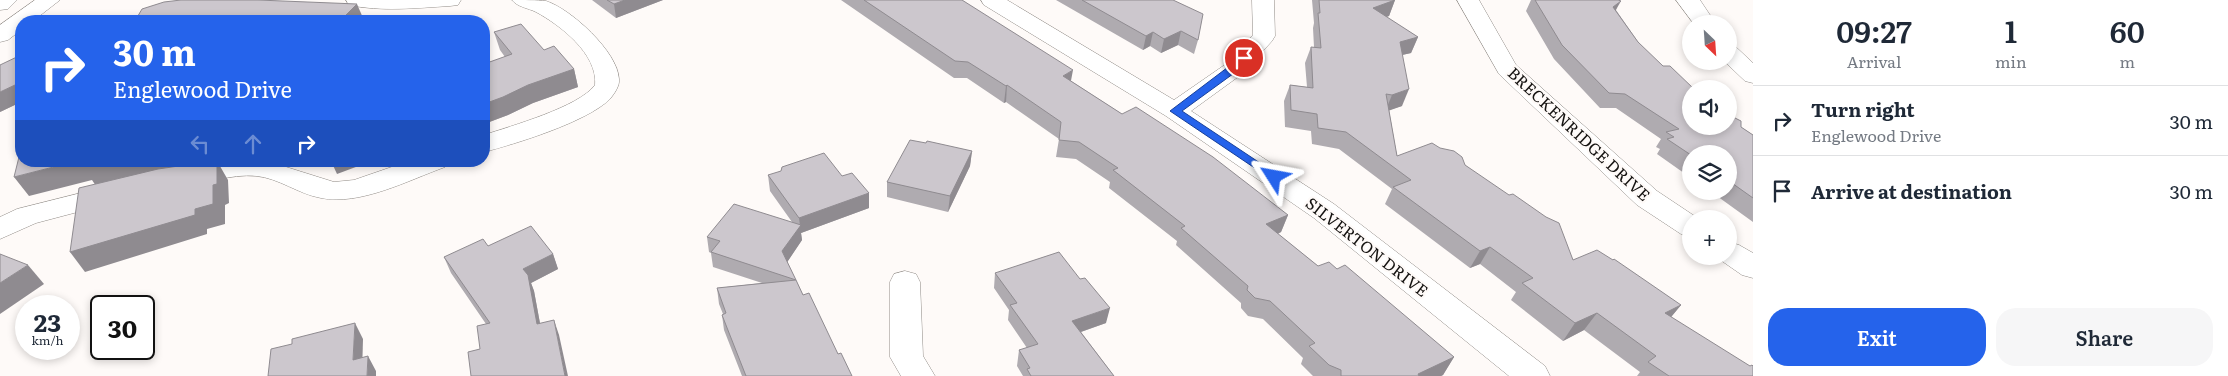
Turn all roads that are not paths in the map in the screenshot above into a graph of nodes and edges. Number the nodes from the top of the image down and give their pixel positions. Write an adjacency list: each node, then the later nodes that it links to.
1 (6, 0): 10 (street)
2 (49, 0): 11 (street)
3 (358, 0): 4 (street)
4 (450, 0)
5 (523, 0): 18 (street)
6 (992, 0): 17 (street, SILVERTON DRIVE)
7 (1263, 0): 17 (street)
8 (1468, 0): 24 (street, BRECKENRIDGE DRIVE)
9 (1687, 0): 12 (street)
10 (0, 4)
11 (28, 15)
12 (1699, 15)
13 (15, 24): 14 (street)
14 (0, 35)
15 (1738, 62): 16 (street)
16 (1753, 76)
17 (1175, 111): 30 (street, SILVERTON DRIVE)
18 (490, 142)
19 (256, 167): 22 (street)
20 (256, 167): 21 (street)
21 (419, 167)
22 (161, 182)
23 (135, 188): 25 (street)
24 (1682, 221)
25 (0, 229)
26 (1737, 257): 27 (street)
27 (1753, 267)
28 (906, 282): 29 (street)
29 (913, 367)
30 (1533, 376)

